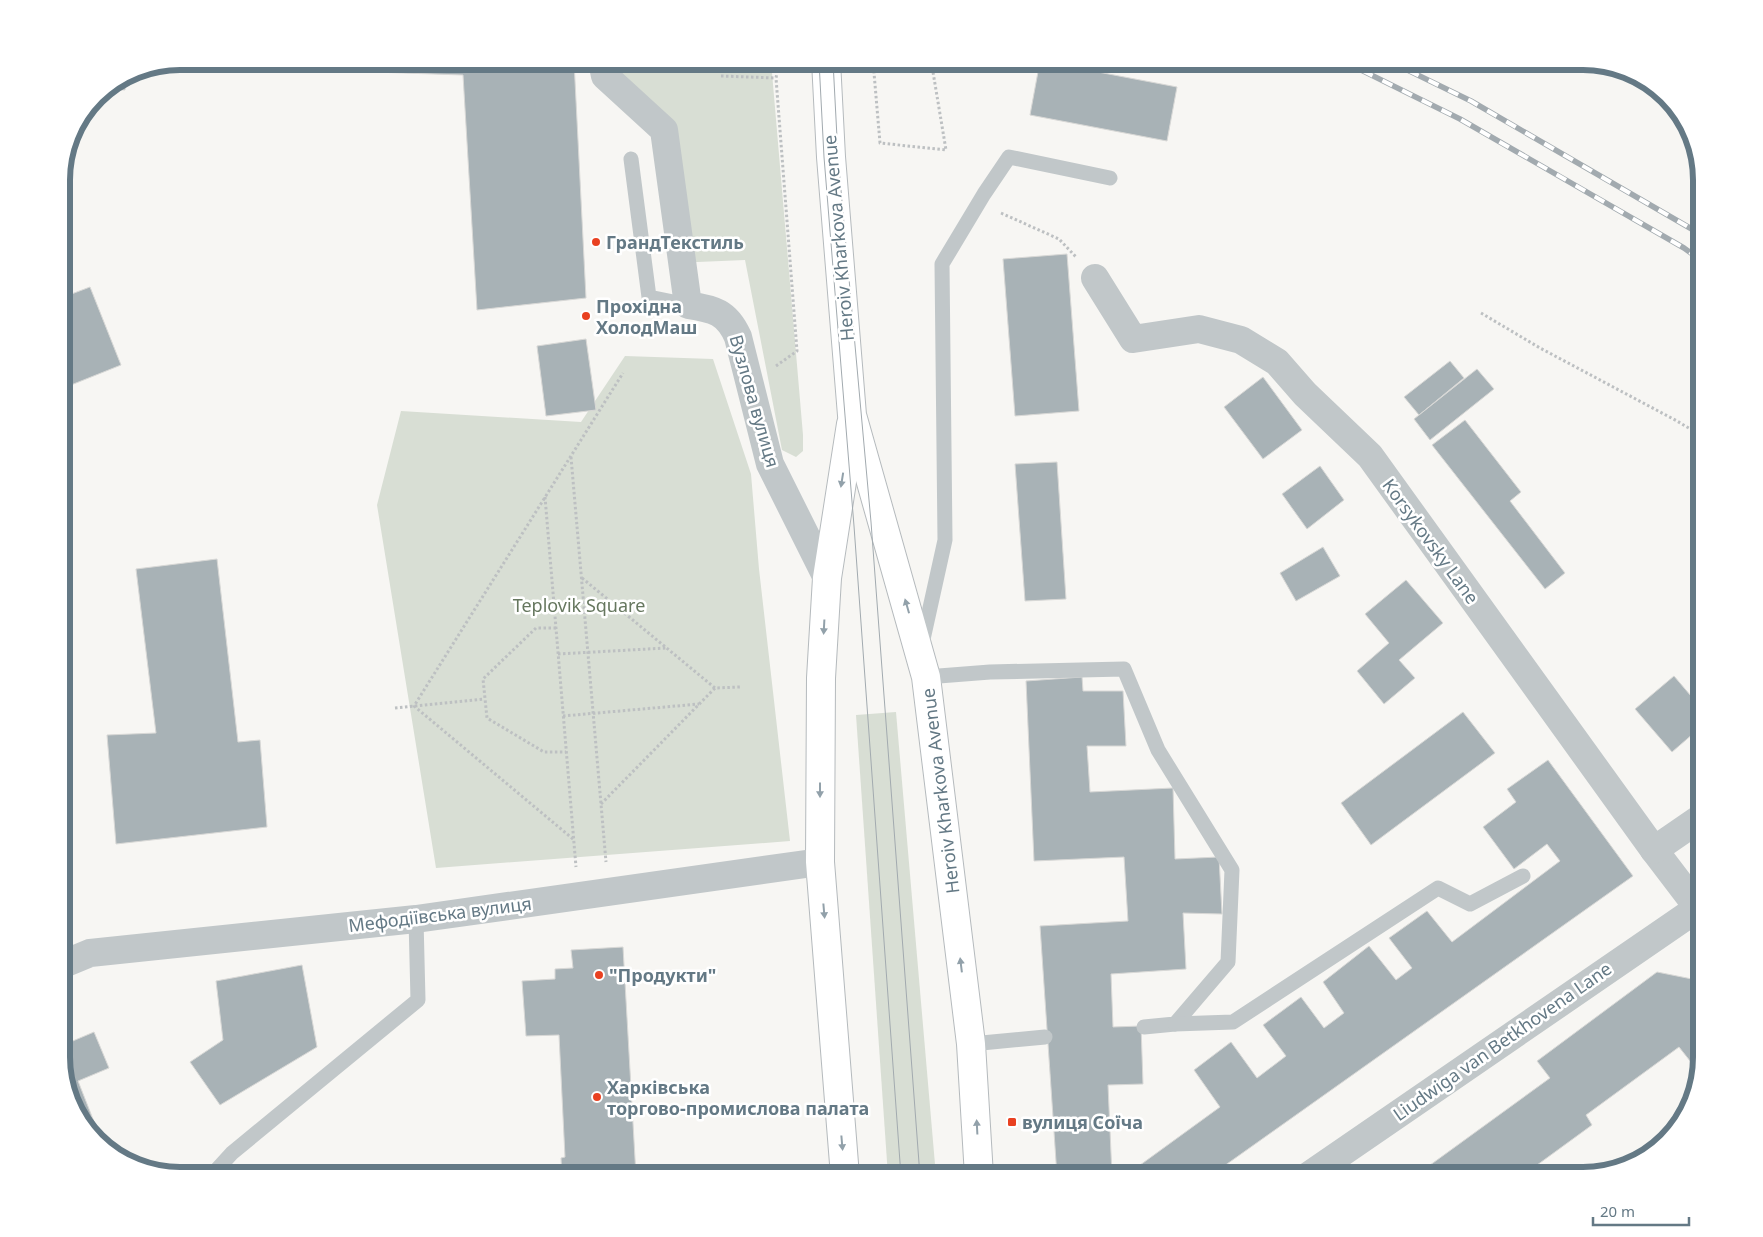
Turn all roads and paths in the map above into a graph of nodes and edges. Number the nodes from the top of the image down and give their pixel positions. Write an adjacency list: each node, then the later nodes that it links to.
1 (603, 70): 12 (street)
2 (777, 70): 7 (path)
3 (826, 70): 16 (main road, Heroiv Kharkova Avenue)
4 (874, 70): 5 (path)
5 (934, 70)
6 (721, 76): 7 (path)
7 (776, 78): 14 (path)
8 (631, 160): 12 (lane)
9 (1110, 178): 26 (lane)
10 (1000, 213): 11 (path)
11 (1095, 278): 39 (street, Korsykovsky Lane)
12 (688, 304): 21 (street, Вузлова вулиця)
13 (1481, 313): 17 (path)
14 (776, 366)
15 (624, 373): 18 (path)
16 (852, 415): 21 (main road, Heroiv Kharkova Avenue, one-way to 21); 26 (main road, Heroiv Kharkova Avenue, one-way to 16)
17 (1693, 431)
18 (571, 456): 19 (path); 20 (path)
19 (545, 497): 22 (path); 31 (path)
20 (581, 578): 23 (path); 24 (path)
21 (826, 578): 40 (main road, Heroiv Kharkova Avenue, one-way to 40)
22 (556, 628): 25 (path); 29 (path)
23 (666, 648): 24 (path); 28 (path)
24 (588, 652): 25 (path); 33 (path)
25 (558, 654): 34 (path)
26 (923, 665): 48 (lane); 51 (main road, Heroiv Kharkova Avenue, one-way to 26)
27 (740, 687): 28 (path)
28 (715, 688): 30 (path)
29 (484, 698): 31 (path); 35 (path)
30 (700, 704): 33 (path); 36 (path)
31 (414, 706): 32 (path); 38 (path)
32 (395, 708)
33 (593, 713): 34 (path); 36 (path)
34 (563, 716): 35 (path)
35 (566, 752): 38 (path)
36 (601, 804): 42 (path)
37 (1693, 823): 39 (street)
38 (573, 839): 43 (path)
39 (1654, 850): 44 (street, Korsykovsky Lane)
40 (820, 862): 42 (street, Мефодіївська вулиця); 53 (main road, Heroiv Kharkova Avenue, one-way to 53)
41 (1523, 876): 48 (lane)
42 (609, 891): 43 (street, Мефодіївська вулиця)
43 (579, 896): 46 (street, Мефодіївська вулиця)
44 (1693, 901)
45 (1693, 915): 55 (street, Liudwiga van Betkhovena Lane)
46 (416, 919): 47 (street, Мефодіївська вулиця); 52 (lane)
47 (70, 962)
48 (1175, 1024): 49 (lane)
49 (1144, 1027)
50 (1045, 1037): 51 (lane)
51 (971, 1044): 54 (main road, Heroiv Kharkova Avenue, one-way to 51)
52 (219, 1167)
53 (844, 1167)
54 (978, 1167)
55 (1321, 1167)

